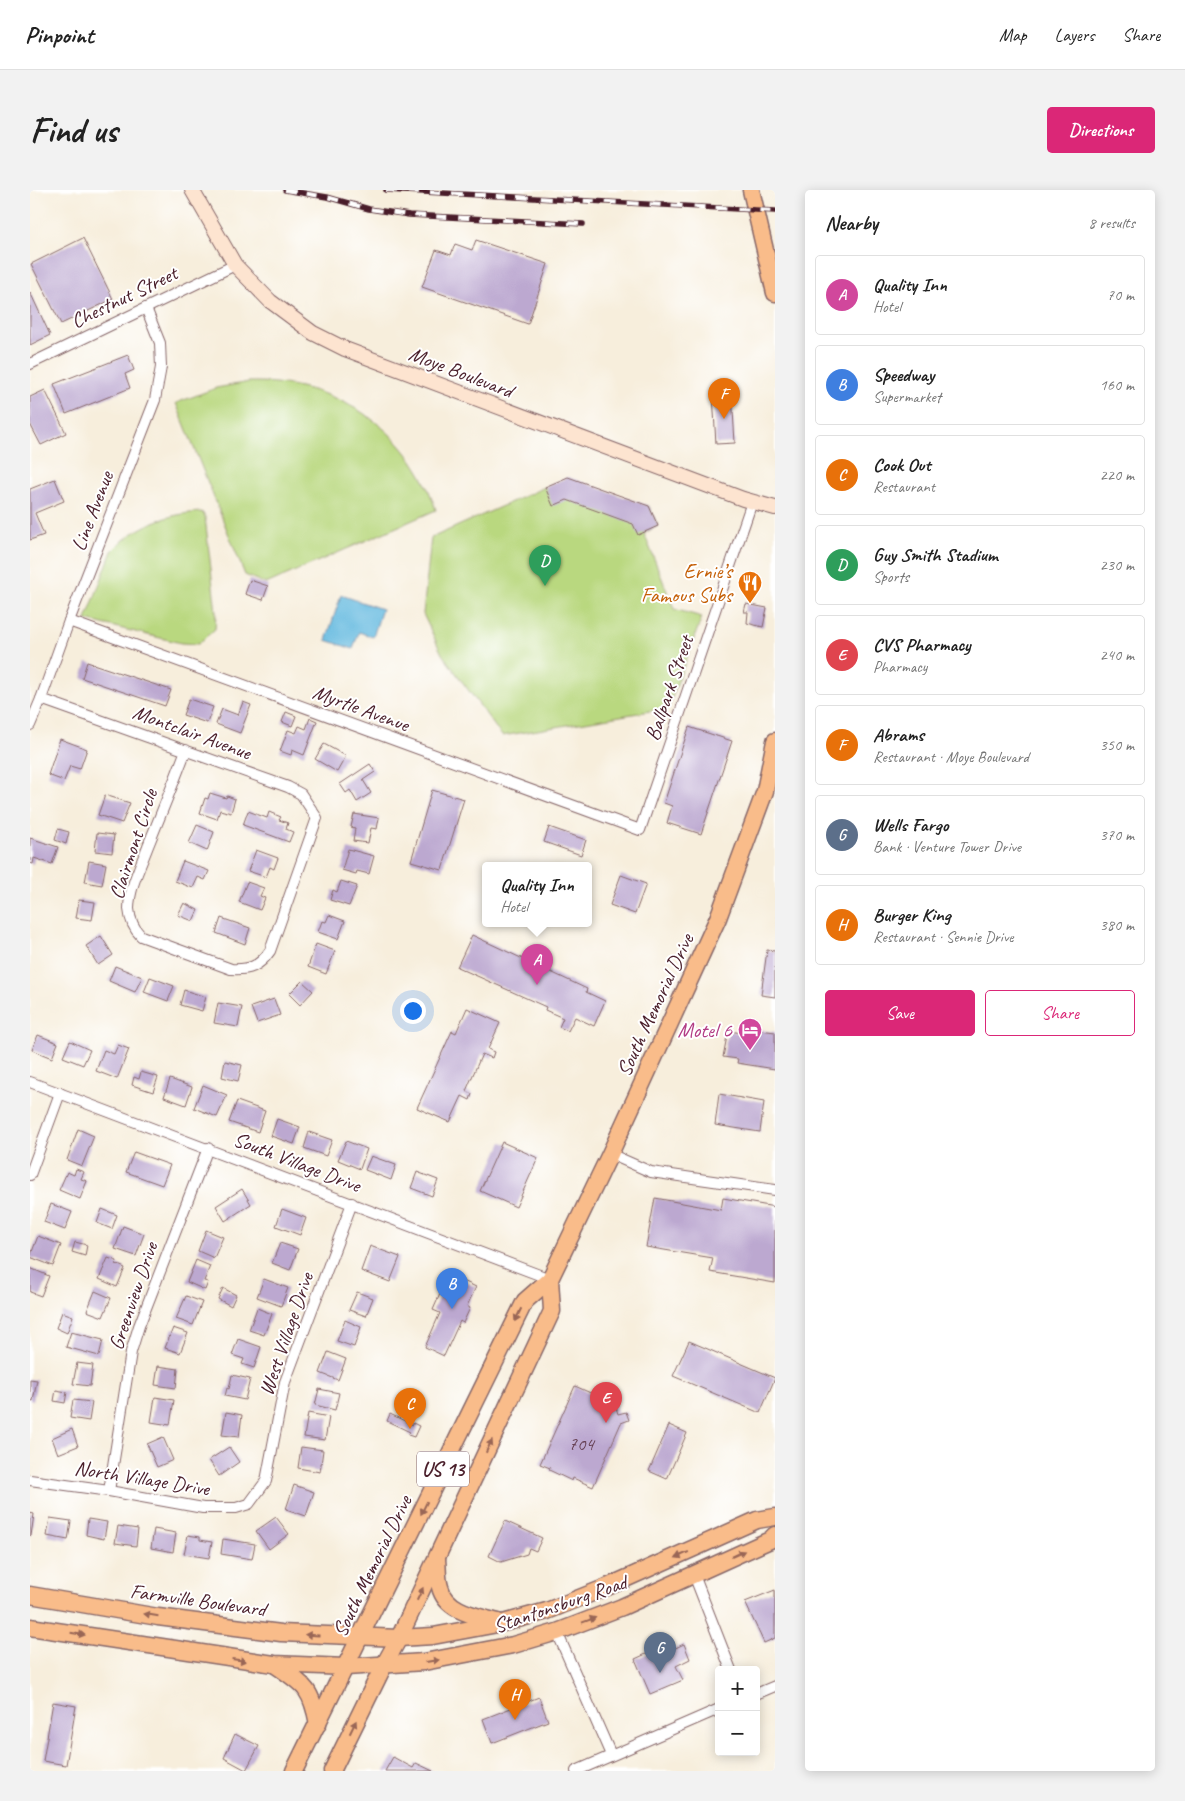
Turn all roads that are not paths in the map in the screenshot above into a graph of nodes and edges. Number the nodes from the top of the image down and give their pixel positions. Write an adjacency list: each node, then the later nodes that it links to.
1 (192, 190): 3 (main road, Moye Boulevard)
2 (751, 190): 4 (main road)
3 (235, 264): 5 (street, Chestnut Street); 7 (main road, Moye Boulevard)
4 (775, 293)
5 (146, 308): 6 (street, Chestnut Street); 9 (street, Line Avenue)
6 (30, 364)
7 (752, 502): 8 (main road, Moye Boulevard); 16 (street, Ballpark Street)
8 (775, 508)
9 (69, 621): 10 (street, Line Avenue); 16 (street, Myrtle Avenue)
10 (41, 699): 11 (street, Line Avenue); 13 (street, Montclair Avenue)
11 (30, 725)
12 (775, 741): 14 (main road, South Memorial Drive / US 13)
13 (186, 750): 15 (street, Montclair Avenue); 15 (street, Clairmont Circle)
14 (770, 792): 20 (main road, South Memorial Drive / US 13)
15 (317, 818)
16 (640, 830)
17 (30, 1082): 18 (street, South Village Drive)
18 (60, 1093): 19 (street, South Village Drive); 21 (street)
19 (208, 1148): 23 (street, South Village Drive); 26 (street, Greenview Drive)
20 (610, 1154): 22 (street); 24 (main road, South Memorial Drive / US 13)
21 (30, 1175)
22 (775, 1190)
23 (352, 1203): 24 (street, South Village Drive); 27 (street, West Village Drive)
24 (550, 1279): 30 (main road, South Memorial Drive / US 13, one-way to 24); 36 (main road, South Memorial Drive / US 13, one-way to 36)
25 (30, 1480): 26 (street, North Village Drive)
26 (109, 1491): 27 (street, North Village Drive)
27 (249, 1504)
28 (775, 1517): 33 (main road, Stantonsburg Road, one-way to 33)
29 (775, 1535): 31 (main road, Stantonsburg Road, one-way to 29)
30 (437, 1556): 33 (main road); 37 (main road, South Memorial Drive / US 13, one-way to 30)
31 (694, 1575): 35 (main road, Stantonsburg Road, one-way to 31); 40 (street)
32 (30, 1595): 36 (main road, Farmville Boulevard, one-way to 32)
33 (503, 1624): 37 (main road, Stantonsburg Road)
34 (30, 1627): 38 (main road, one-way to 38)
35 (557, 1632): 39 (main road, Stantonsburg Road, one-way to 35); 46 (street)
36 (361, 1636): 37 (main road, Stantonsburg Road); 41 (main road, South Memorial Drive / US 13)
37 (399, 1638): 39 (main road, South Memorial Drive / US 13)
38 (274, 1664): 41 (main road); 45 (main road)
39 (384, 1665): 41 (main road, Stantonsburg Road); 48 (main road, South Memorial Drive / US 13, one-way to 39)
40 (729, 1666)
41 (346, 1667): 45 (main road, South Memorial Drive / US 13)
42 (775, 1686): 43 (street)
43 (760, 1692)
44 (717, 1711): 46 (street)
45 (318, 1724): 47 (main road, South Memorial Drive / US 13)
46 (611, 1755): 49 (street)
47 (294, 1771)
48 (332, 1771)
49 (576, 1771)

